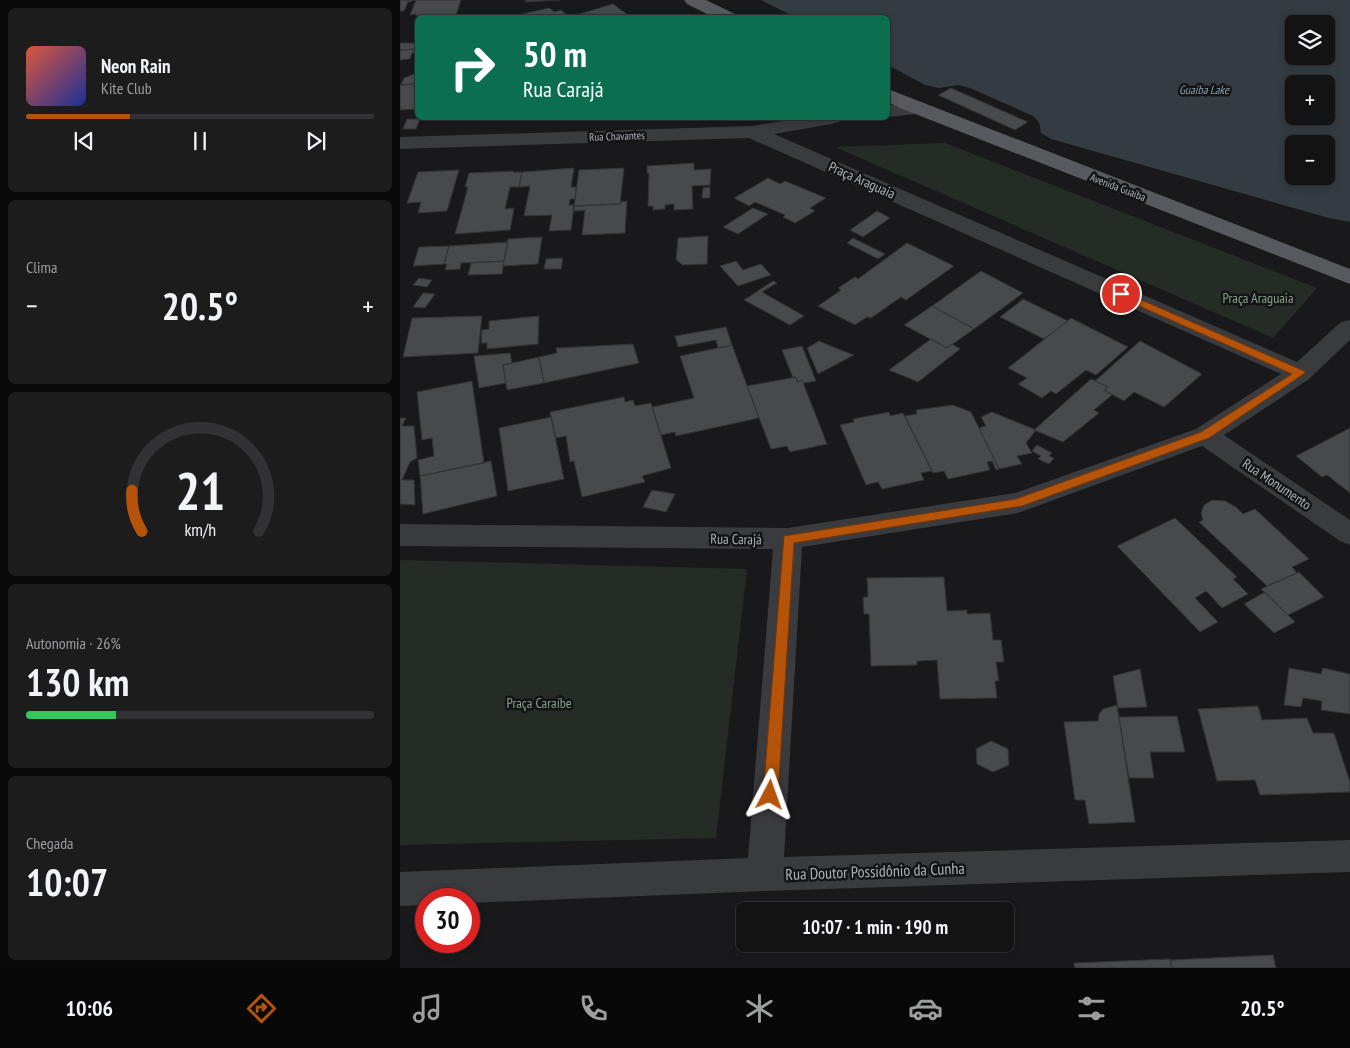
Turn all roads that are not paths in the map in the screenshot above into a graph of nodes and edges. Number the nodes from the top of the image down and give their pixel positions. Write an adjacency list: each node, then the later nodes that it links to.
1 (693, 0): 2 (main road)
2 (723, 15)
3 (890, 101): 4 (street)
4 (919, 109): 8 (main road, Avenida Guaíba)
5 (821, 120): 6 (street, Rua Chavantes)
6 (752, 132): 7 (street, Rua Chavantes); 10 (street, Praça Araguaia)
7 (400, 143)
8 (1350, 277)
9 (1350, 327): 10 (street, Rua Carajá)
10 (1300, 373): 11 (street, Rua Carajá)
11 (1205, 435): 12 (street, Rua Monumento); 14 (street, Rua Carajá)
12 (1350, 534)
13 (400, 535): 14 (street, Rua Carajá)
14 (788, 539): 16 (street)
15 (1350, 856): 16 (street, Rua Doutor Possidônio da Cunha)
16 (765, 874): 17 (street, Rua Doutor Possidônio da Cunha)
17 (400, 889)

